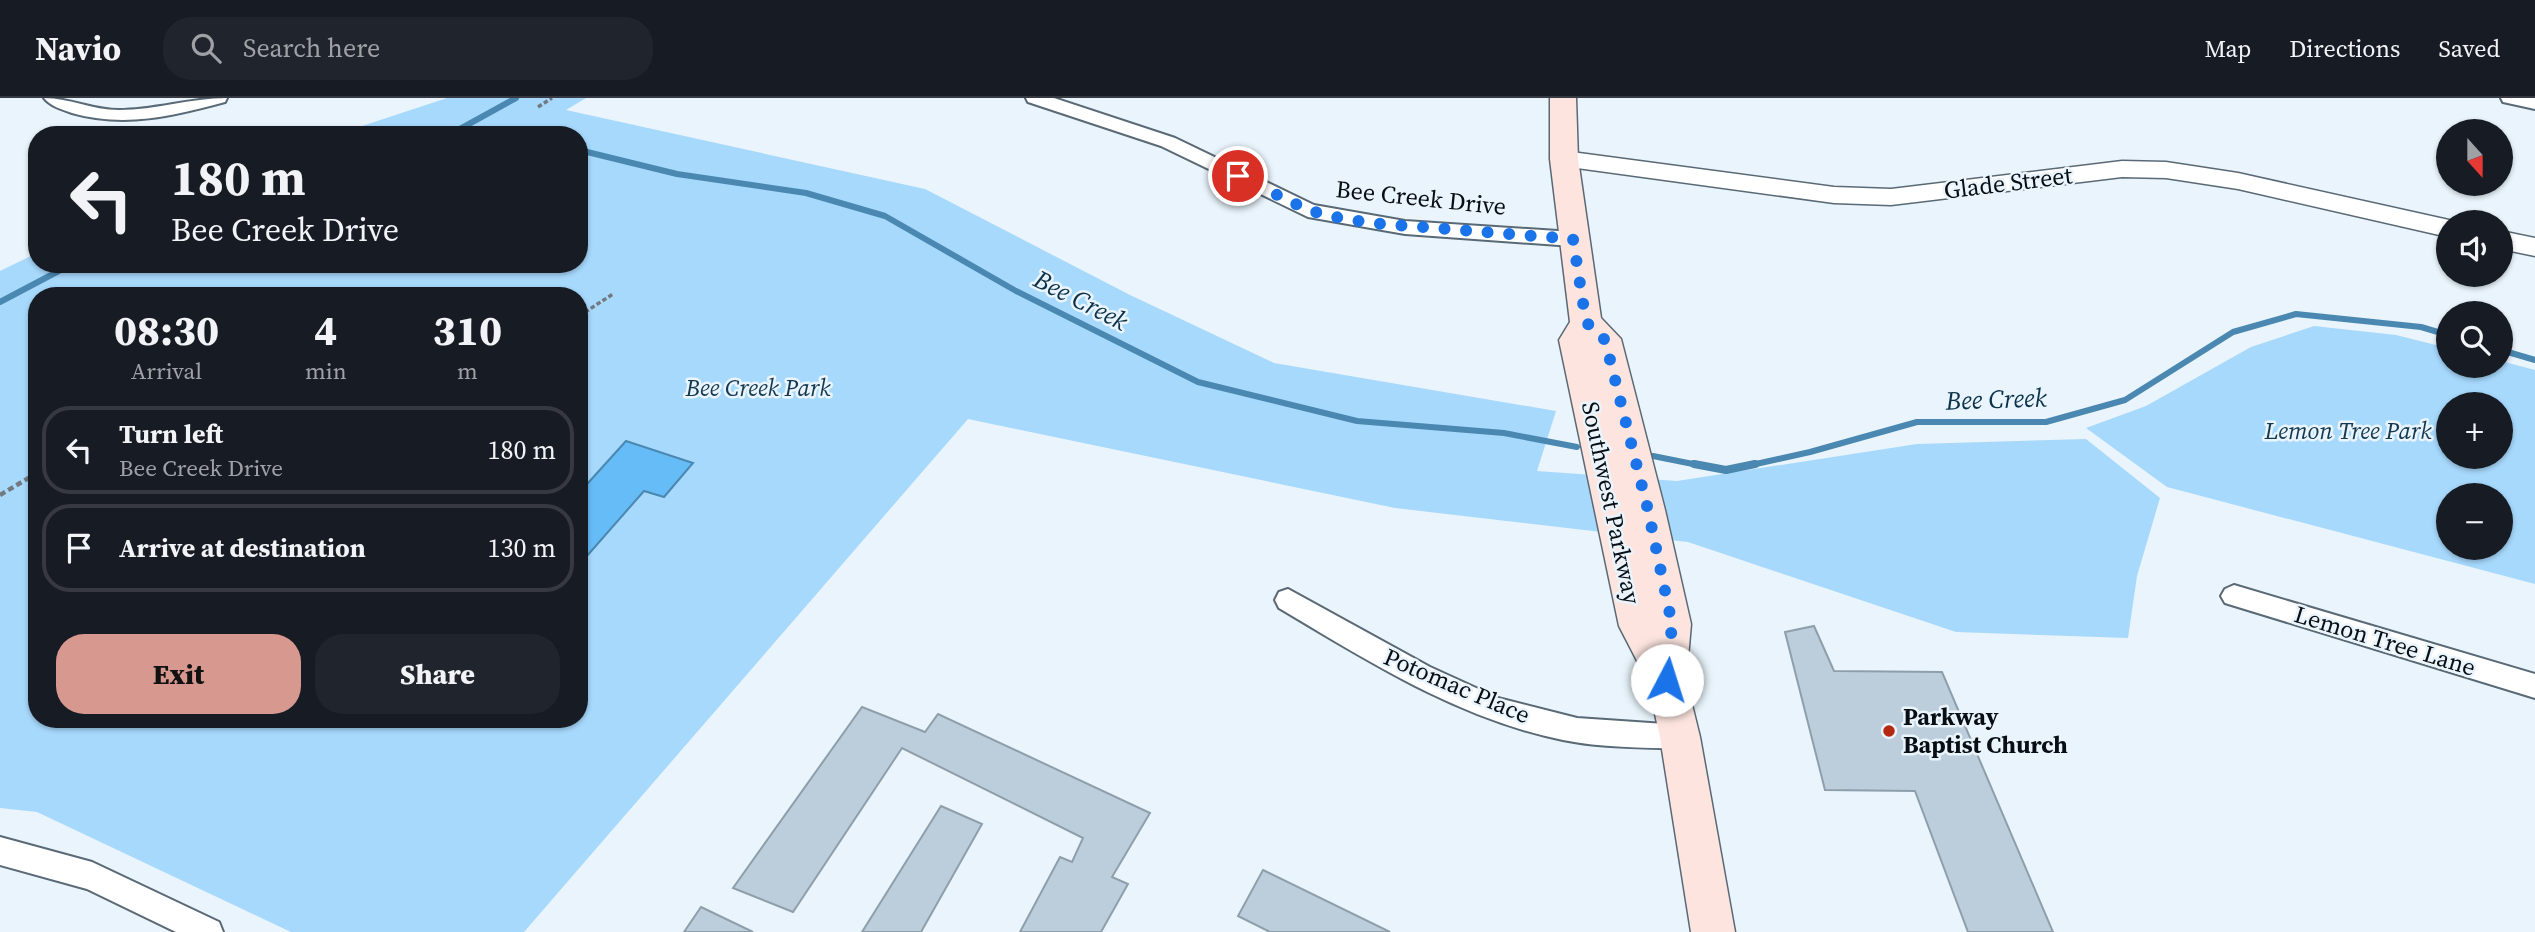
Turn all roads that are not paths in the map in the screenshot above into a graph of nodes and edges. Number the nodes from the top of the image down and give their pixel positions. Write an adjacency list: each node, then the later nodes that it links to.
1 (53, 98): 2 (street)
2 (218, 98)
3 (1035, 98): 9 (street, Bee Creek Drive)
4 (1563, 98): 7 (main road, Southwest Parkway)
5 (2510, 98): 6 (street)
6 (2535, 103)
7 (1564, 159): 8 (street, Glade Street); 9 (main road, Southwest Parkway)
8 (2436, 225)
9 (1573, 239): 15 (main road, Southwest Parkway)
10 (2513, 242): 11 (street)
11 (2535, 247)
12 (2234, 596): 14 (street, Lemon Tree Lane)
13 (1288, 600): 15 (street, Potomac Place)
14 (2535, 686)
15 (1680, 737): 18 (main road, Southwest Parkway)
16 (0, 851): 17 (street)
17 (208, 932)
18 (1713, 932)

